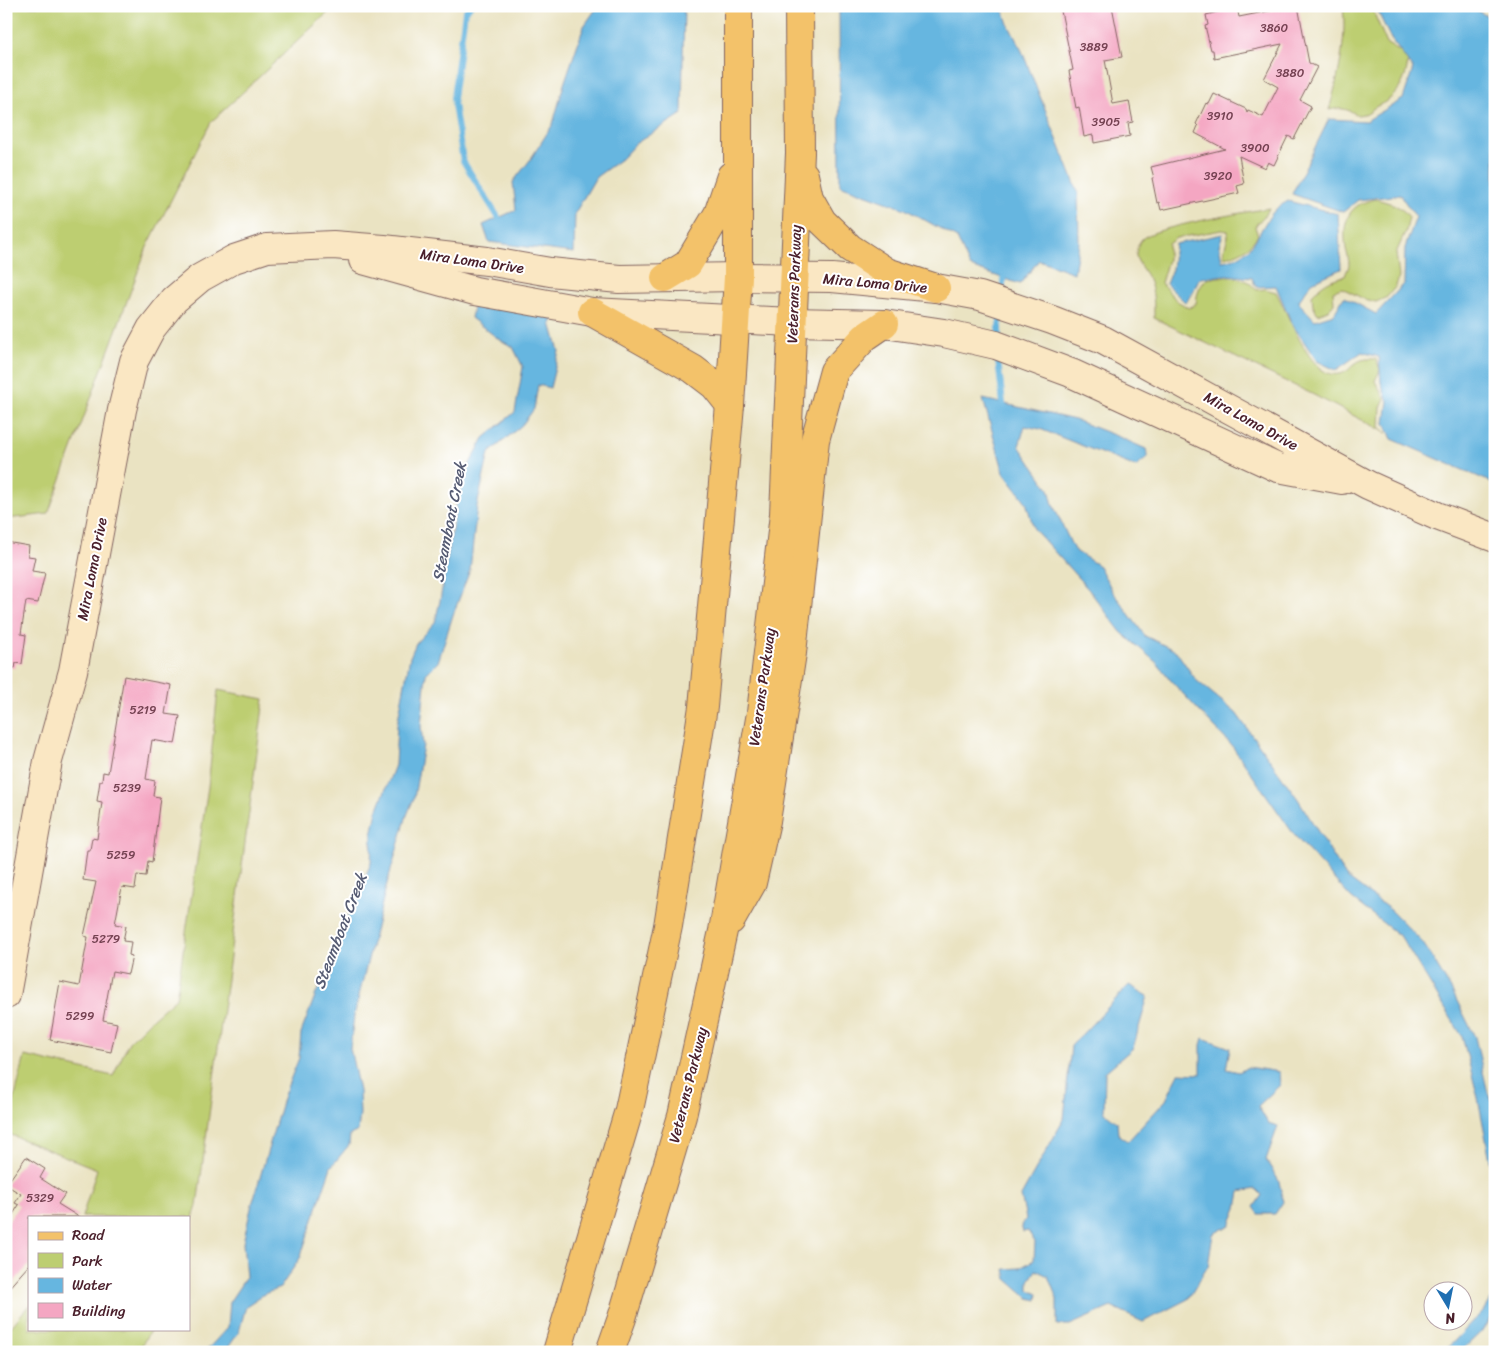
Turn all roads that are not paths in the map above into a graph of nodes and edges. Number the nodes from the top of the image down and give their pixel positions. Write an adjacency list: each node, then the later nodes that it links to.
1 (738, 6): 4 (main road)
2 (799, 6): 3 (main road, Veterans Parkway)
3 (800, 153): 7 (main road, Veterans Parkway); 9 (main road)
4 (738, 158): 6 (main road); 8 (main road)
5 (309, 246): 8 (street, Mira Loma Drive); 10 (street, Mira Loma Drive); 18 (street, Mira Loma Drive)
6 (738, 277): 7 (street, Mira Loma Drive); 8 (street, Mira Loma Drive); 11 (main road)
7 (794, 277): 9 (street, Mira Loma Drive); 12 (main road, Veterans Parkway)
8 (665, 278)
9 (936, 288): 15 (street, Mira Loma Drive)
10 (592, 312): 11 (street, Mira Loma Drive); 14 (main road)
11 (735, 319): 12 (street, Mira Loma Drive); 14 (main road)
12 (792, 322): 13 (street, Mira Loma Drive); 17 (main road, Veterans Parkway)
13 (884, 324): 15 (street, Mira Loma Drive); 17 (main road)
14 (730, 405): 19 (main road)
15 (1368, 485): 16 (street, Mira Loma Drive)
16 (1495, 538)
17 (722, 936): 20 (main road, Veterans Parkway)
18 (6, 995)
19 (557, 1352)
20 (610, 1352)

